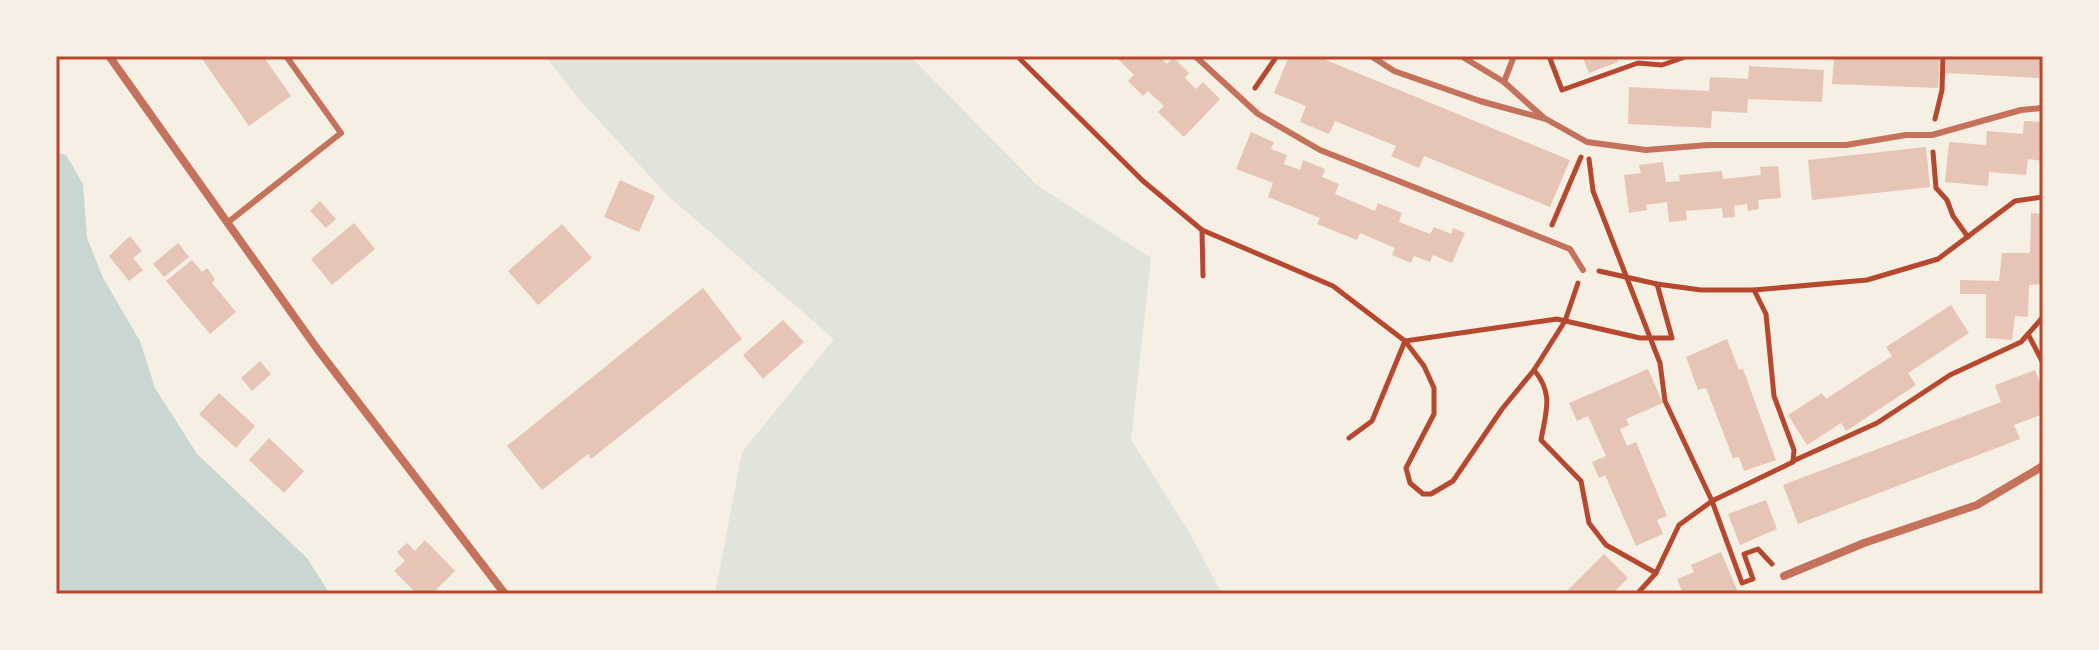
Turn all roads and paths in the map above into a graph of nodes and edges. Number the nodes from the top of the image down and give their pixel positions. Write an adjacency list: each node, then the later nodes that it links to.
1 (109, 56): 20 (street)
2 (286, 56): 20 (lane)
3 (1017, 56): 21 (path)
4 (1195, 56): 14 (lane)
5 (1277, 56): 14 (path)
6 (1371, 56): 16 (lane)
7 (1461, 56): 13 (lane)
8 (1514, 56): 13 (lane)
9 (1549, 56): 12 (path)
10 (1688, 56): 12 (path)
11 (1943, 56): 17 (path)
12 (1637, 60)
13 (1504, 82): 16 (lane)
14 (1245, 102): 23 (lane)
15 (2043, 108): 17 (lane)
16 (1546, 119): 18 (lane)
17 (1932, 135): 18 (lane); 22 (path)
18 (1587, 142): 23 (path); 37 (path)
19 (2043, 197): 22 (path)
20 (227, 223): 40 (street)
21 (1202, 230): 25 (path); 31 (path)
22 (1968, 237): 27 (path)
23 (1546, 240): 24 (lane)
24 (1583, 270): 26 (path); 29 (path)
25 (1203, 276)
26 (1657, 284): 27 (path); 29 (path)
27 (1754, 290): 35 (path)
28 (2043, 317): 30 (path)
29 (1565, 321): 31 (path); 33 (path)
30 (2028, 334): 32 (path); 35 (path)
31 (1405, 341): 33 (path); 34 (path)
32 (2043, 363)
33 (1534, 370): 38 (path)
34 (1349, 438)
35 (1793, 462): 37 (path)
36 (2043, 466): 39 (street)
37 (1712, 501): 38 (path); 39 (path)
38 (1656, 573): 41 (path)
39 (1784, 576)
40 (505, 594)
41 (1637, 594)

